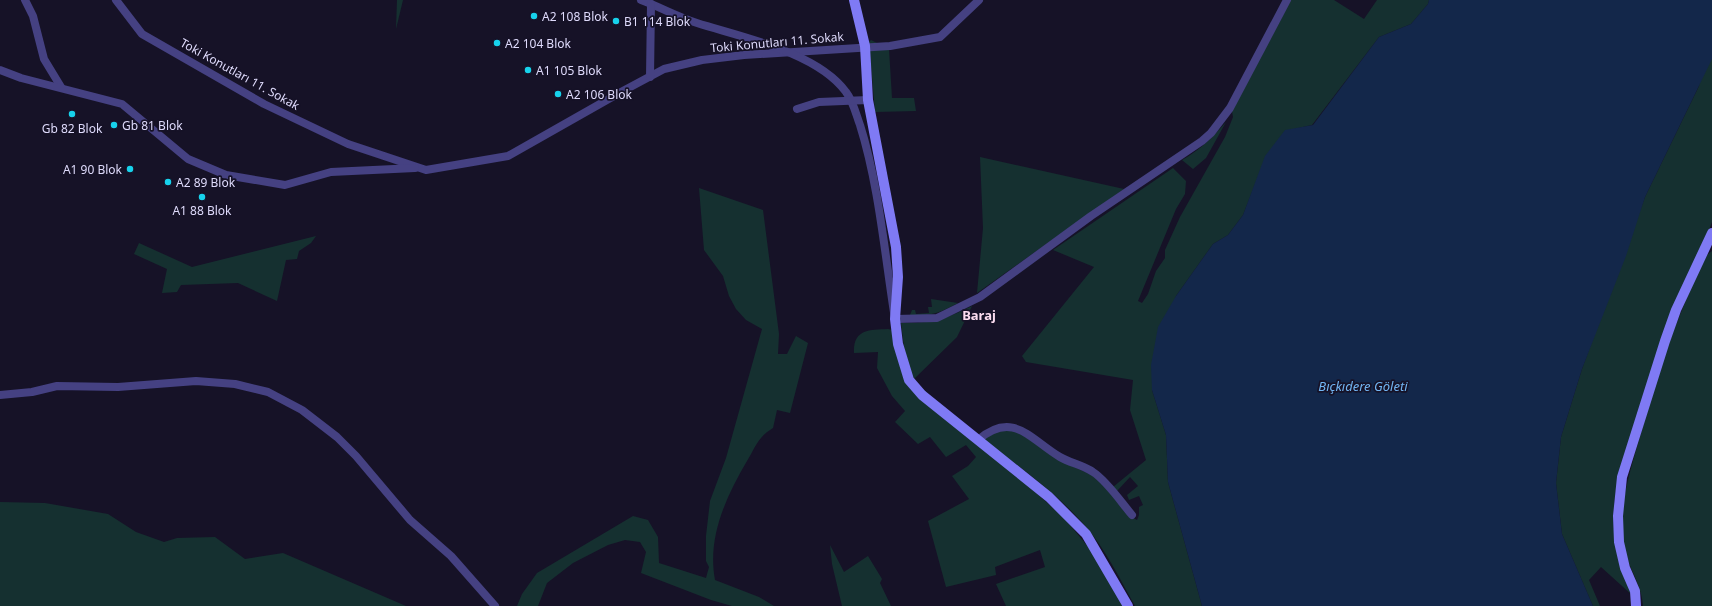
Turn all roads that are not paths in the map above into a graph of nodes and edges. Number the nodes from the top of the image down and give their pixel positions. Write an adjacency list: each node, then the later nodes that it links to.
1 (25, 0): 12 (street)
2 (116, 0): 16 (street, Toki Konutları 11. Sokak)
3 (641, 0): 7 (street)
4 (854, 0): 8 (street)
5 (979, 0): 8 (street, Toki Konutları 11. Sokak)
6 (1287, 0): 18 (street)
7 (651, 4): 9 (street); 11 (street)
8 (865, 46): 9 (street, Toki Konutları 11. Sokak); 13 (street)
9 (788, 53): 11 (street, Toki Konutları 11. Sokak); 14 (street)
10 (0, 70): 12 (street)
11 (650, 77): 16 (street, Toki Konutları 11. Sokak)
12 (61, 87): 16 (street)
13 (868, 100): 14 (street); 18 (street)
14 (852, 102): 15 (street); 18 (street)
15 (797, 109)
16 (420, 168)
17 (1712, 233): 24 (street)
18 (895, 319): 20 (street)
19 (0, 394): 22 (street)
20 (978, 440): 21 (street); 23 (street)
21 (1132, 515)
22 (495, 606)
23 (1128, 606)
24 (1636, 606)

